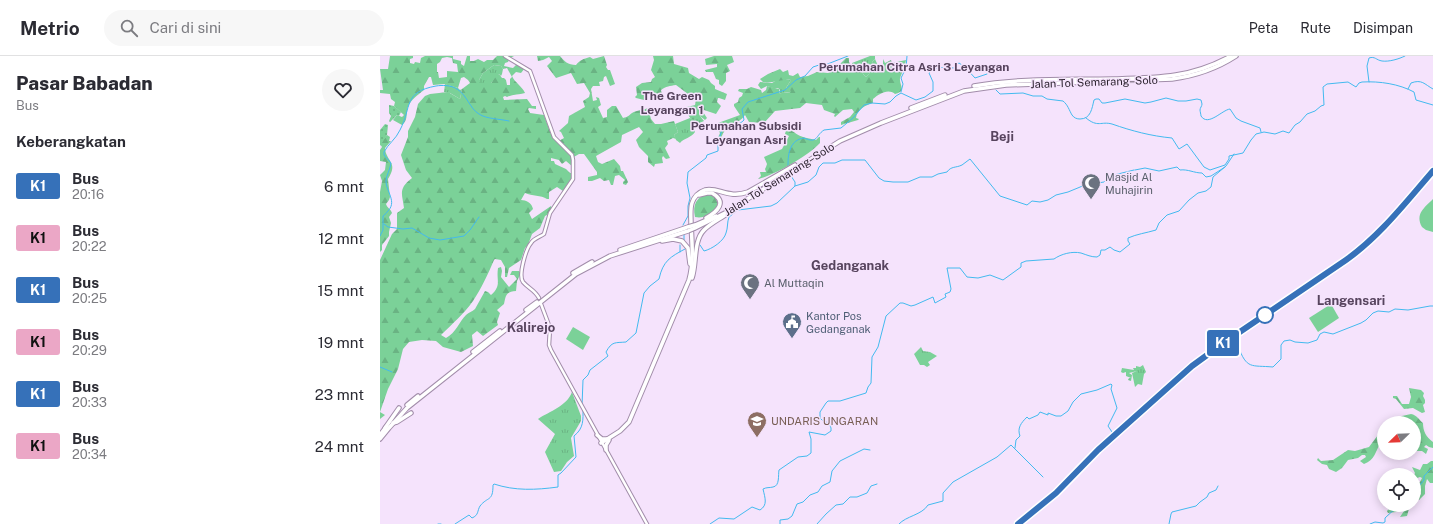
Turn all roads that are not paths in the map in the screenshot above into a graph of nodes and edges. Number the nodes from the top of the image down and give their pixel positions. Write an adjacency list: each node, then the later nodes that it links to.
1 (505, 56): 12 (main road)
2 (1231, 56): 4 (highway, Jalan Tol Semarang–Solo)
3 (1236, 56): 6 (highway, Jalan Tol Semarang–Solo)
4 (795, 165): 7 (highway, Jalan Tol Semarang–Solo); 11 (highway)
5 (1433, 172): 22 (highway)
6 (741, 203): 7 (highway, Jalan Tol Semarang–Solo); 10 (highway)
7 (695, 225): 8 (highway, Jalan Tol Semarang–Solo, bridge); 10 (highway)
8 (688, 229): 9 (highway, Jalan Tol Semarang–Solo); 16 (highway, Jalan Tol Semarang–Solo)
9 (642, 245): 11 (highway); 14 (highway, Jalan Tol Semarang–Solo)
10 (692, 278): 26 (highway)
11 (683, 294): 26 (highway)
12 (539, 298)
13 (541, 304): 24 (main road)
14 (500, 335): 15 (highway); 20 (highway, Jalan Tol Semarang–Solo)
15 (496, 339)
16 (483, 344): 17 (highway); 21 (highway, Jalan Tol Semarang–Solo)
17 (469, 352)
18 (399, 408): 21 (highway)
19 (411, 413): 20 (highway)
20 (392, 424): 25 (highway, Jalan Tol Semarang–Solo)
21 (383, 431): 23 (highway, Jalan Tol Semarang–Solo)
22 (1120, 431): 29 (highway); 29 (highway)
23 (380, 435)
24 (597, 435): 26 (highway); 27 (main road)
25 (380, 439)
26 (608, 440): 27 (highway); 28 (highway)
27 (602, 443): 28 (main road)
28 (606, 450): 30 (main road)
29 (1049, 499): 31 (highway); 32 (highway)
30 (647, 524)
31 (1018, 524)
32 (1021, 524)

